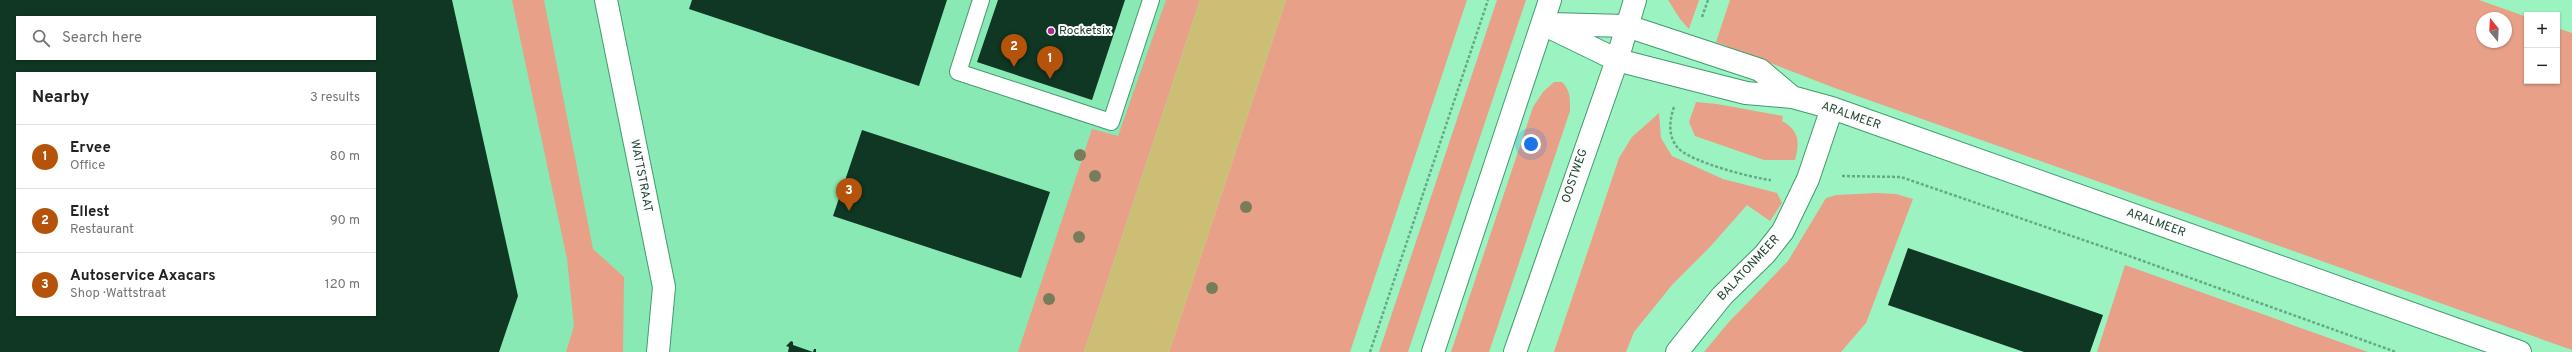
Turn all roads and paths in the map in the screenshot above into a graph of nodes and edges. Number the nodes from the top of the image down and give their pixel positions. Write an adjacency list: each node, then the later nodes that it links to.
1 (606, 0): 13 (street, WATTSTRAAT)
2 (982, 0): 3 (lane)
3 (1151, 0)
4 (1488, 0): 14 (path)
5 (1550, 0): 7 (street)
6 (1635, 0): 8 (street, OOSTWEG)
7 (1543, 24): 8 (street, ARALMEER); 9 (street, ARALMEER); 15 (street)
8 (1627, 26): 9 (street, OOSTWEG); 10 (street, ARALMEER)
9 (1617, 60): 10 (street, ARALMEER); 16 (street, OOSTWEG)
10 (1792, 97): 11 (street, ARALMEER)
11 (1832, 108): 12 (street, BALATONMEER); 19 (street, ARALMEER)
12 (1808, 179): 17 (street, BALATONMEER); 18 (path)
13 (658, 352)
14 (1370, 352)
15 (1433, 352)
16 (1515, 352)
17 (1676, 352)
18 (2396, 352)
19 (2520, 352)

